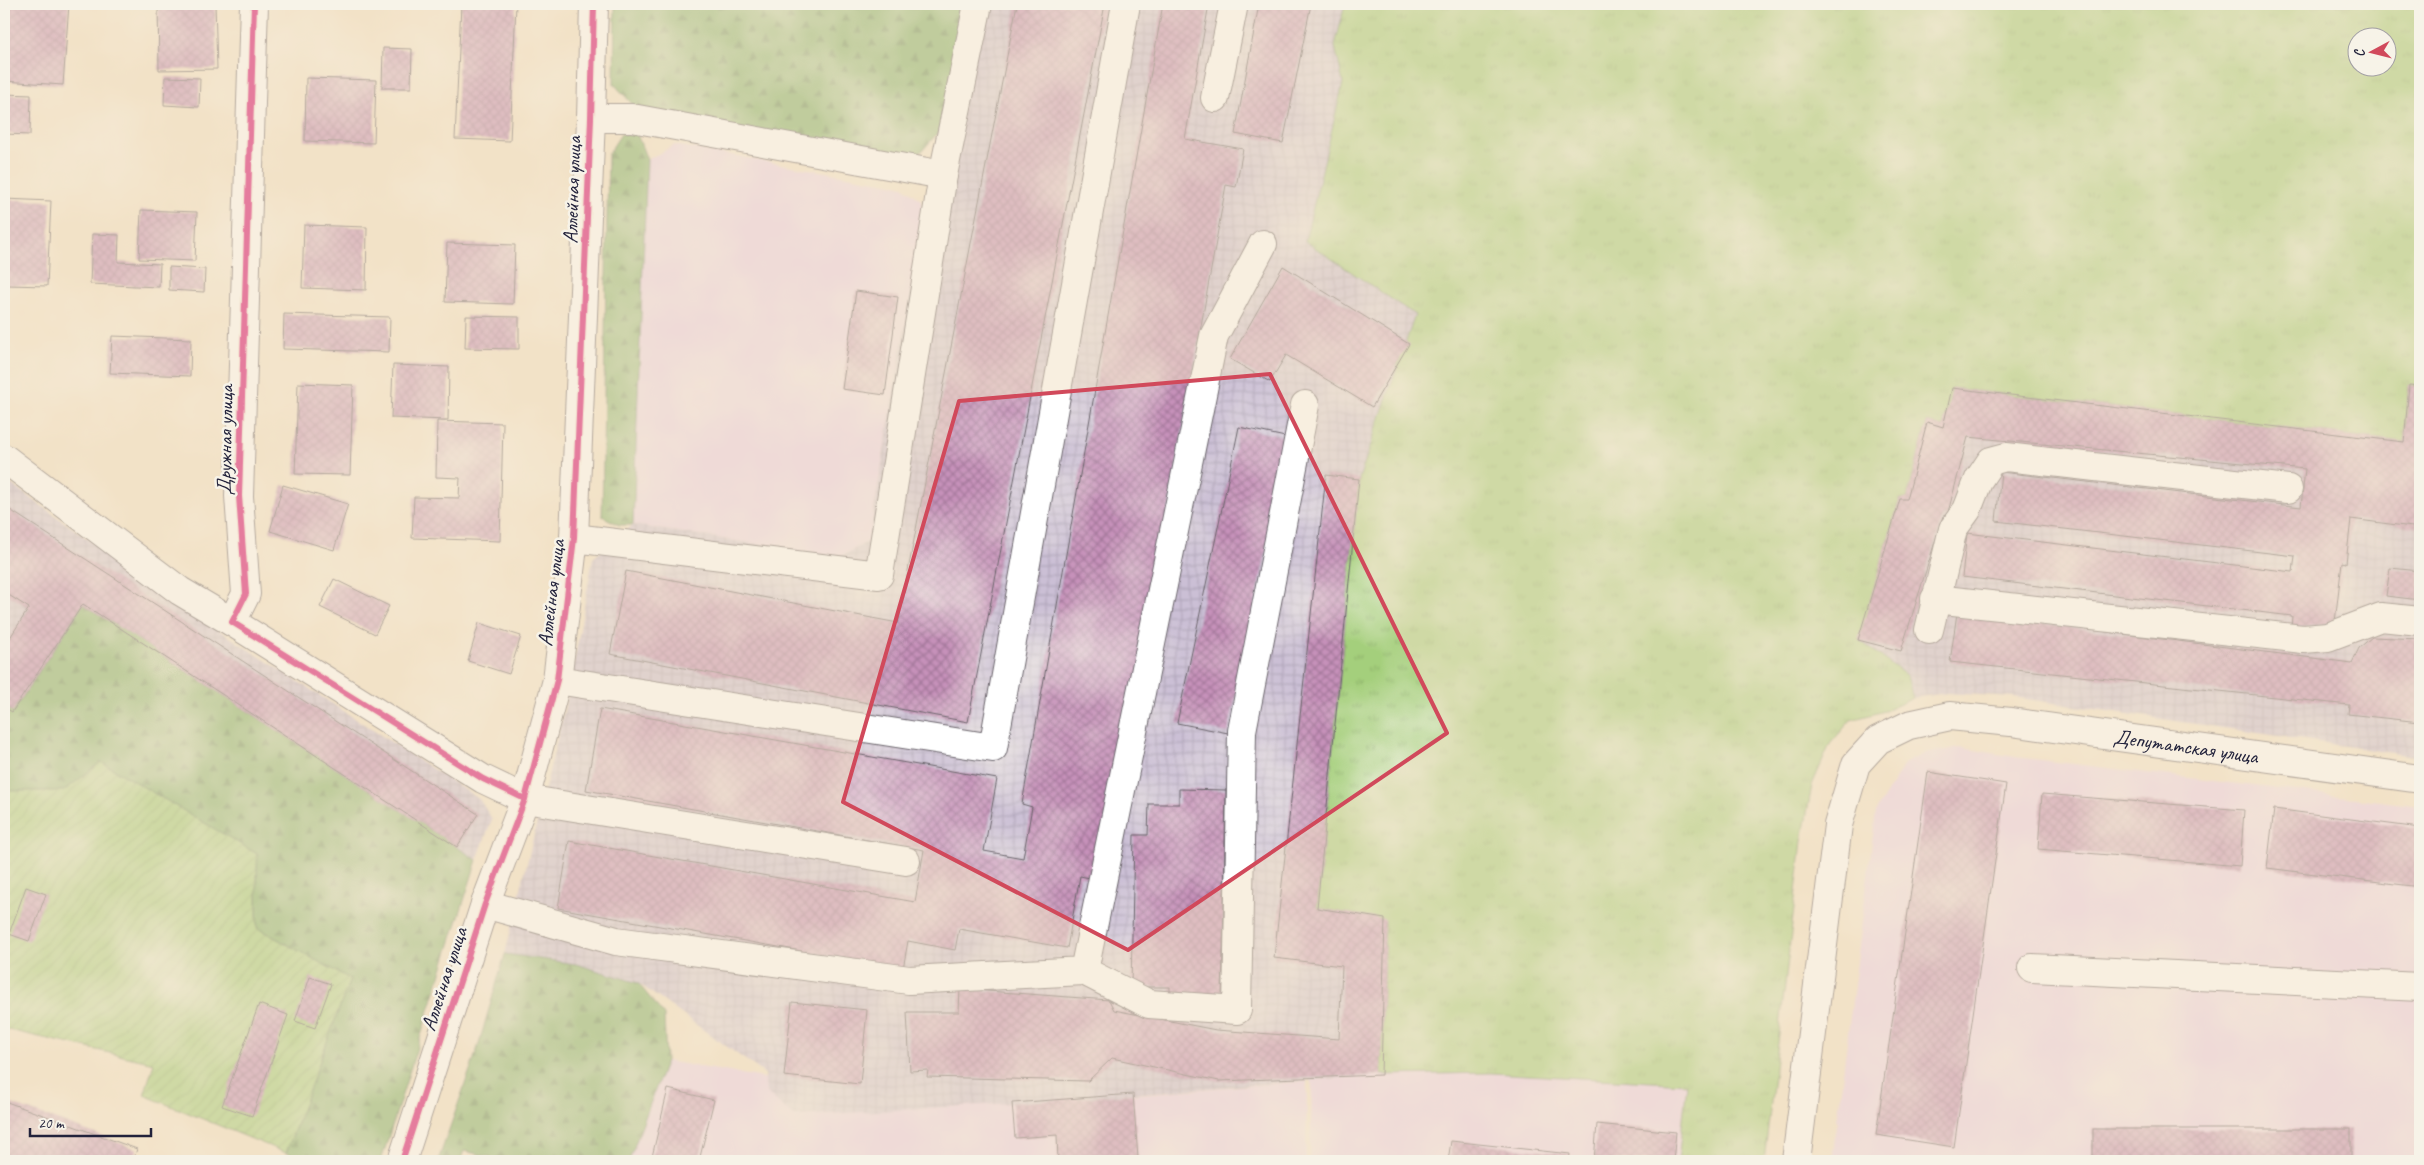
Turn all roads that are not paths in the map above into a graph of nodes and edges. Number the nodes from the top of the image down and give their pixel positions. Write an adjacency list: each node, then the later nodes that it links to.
1 (254, 4): 16 (street, Дружная улица)
2 (594, 4): 7 (street, Аллейная улица)
3 (978, 4): 8 (street)
4 (1126, 4): 18 (street)
5 (1234, 4): 6 (street)
6 (1214, 98)
7 (591, 118): 8 (street); 13 (street, Аллейная улица)
8 (943, 176): 13 (street)
9 (1263, 244): 24 (street)
10 (1304, 405): 24 (street)
11 (4, 458): 16 (street)
12 (2288, 489): 14 (street)
13 (574, 538): 18 (street, Аллейная улица)
14 (1935, 599): 15 (street); 17 (street)
15 (2420, 621)
16 (232, 622): 20 (street)
17 (1930, 630)
18 (556, 680): 20 (street, Аллейная улица)
19 (2420, 779): 27 (street, Депутатская улица)
20 (525, 799): 21 (street); 22 (street, Аллейная улица)
21 (906, 861)
22 (485, 904): 24 (street); 26 (street, Аллейная улица)
23 (2032, 968): 25 (street)
24 (1084, 971)
25 (2420, 987)
26 (402, 1161)
27 (1796, 1161)

